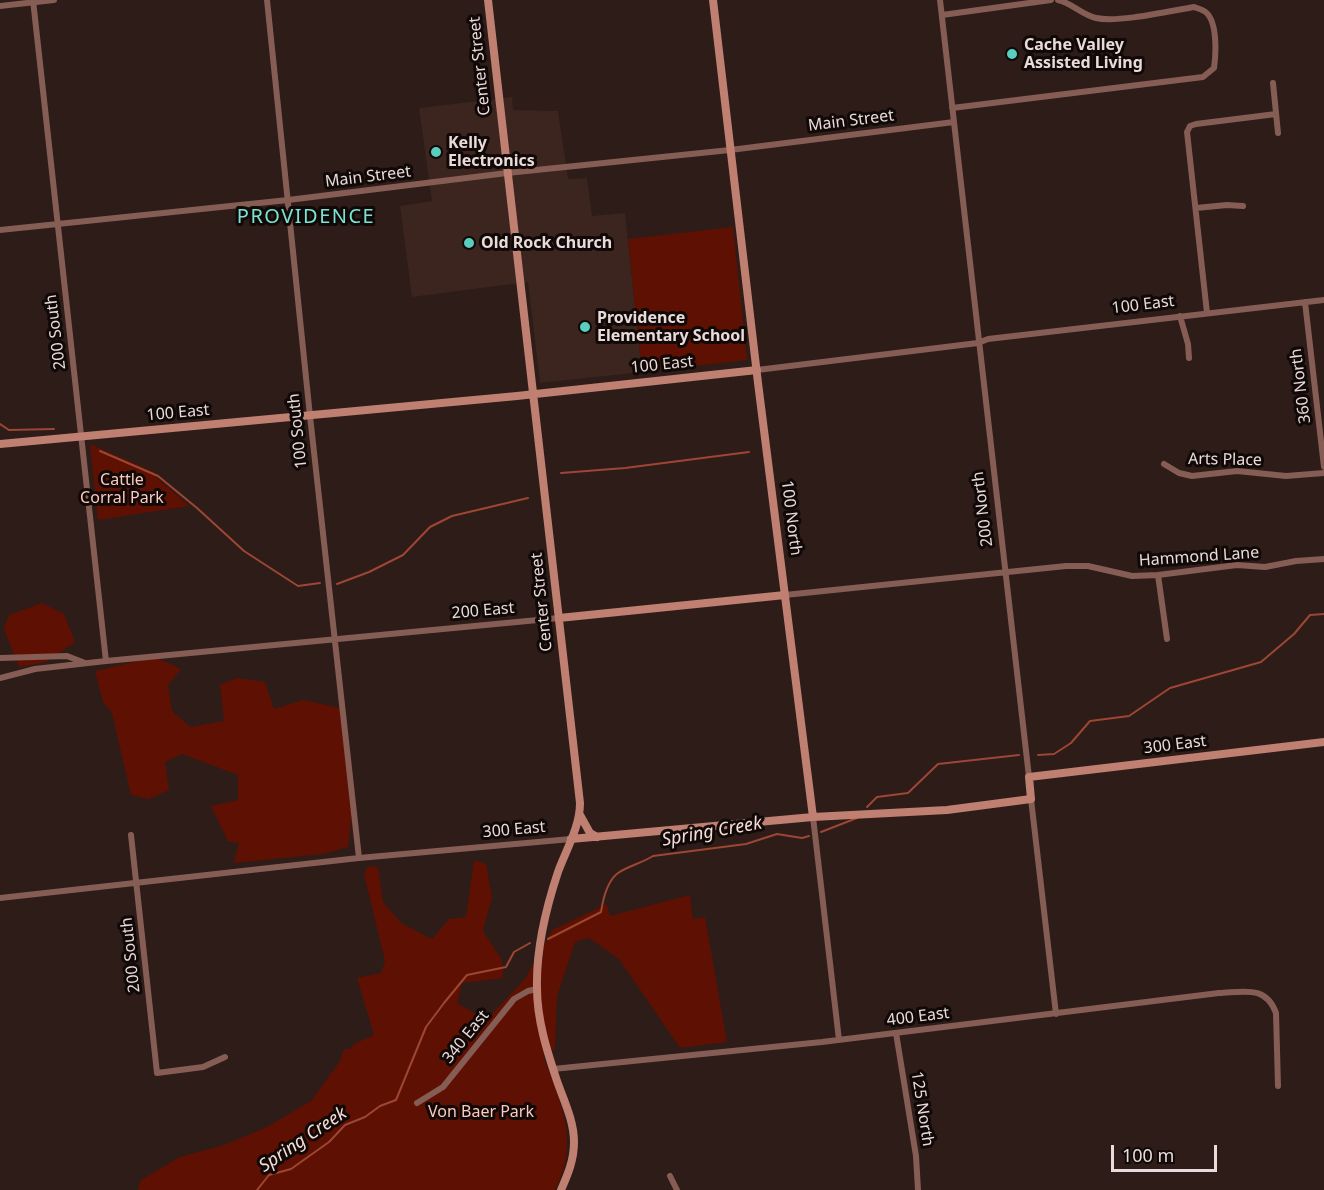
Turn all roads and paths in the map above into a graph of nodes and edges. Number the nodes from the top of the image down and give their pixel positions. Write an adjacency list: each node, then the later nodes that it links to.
1 (54, 0): 8 (street)
2 (267, 0): 18 (street, 100 South)
3 (488, 0): 17 (street, Center Street)
4 (713, 0): 16 (street, 100 North)
5 (940, 0): 10 (street, 200 North)
6 (1051, 0): 10 (street)
7 (1058, 0): 12 (street)
8 (33, 1): 9 (street); 21 (street, 200 South)
9 (0, 6)
10 (942, 15): 12 (street, 200 North)
11 (1273, 83): 13 (street)
12 (952, 108): 14 (street, 200 North)
13 (1276, 114): 15 (street); 20 (street)
14 (954, 122): 16 (street, Main Street); 27 (street, 200 North)
15 (1278, 133)
16 (730, 150): 17 (street, Main Street); 29 (street, 100 North)
17 (507, 172): 18 (street, Main Street); 30 (street, Center Street)
18 (288, 200): 21 (street, Main Street); 31 (street, 100 South)
19 (1243, 206): 20 (street)
20 (1196, 208): 25 (street)
21 (57, 224): 22 (street, Main Street); 32 (street, 200 South)
22 (0, 230)
23 (1324, 300): 24 (street, 100 East)
24 (1305, 302): 25 (street, 100 East); 35 (street, 360 North)
25 (1208, 313): 26 (street, 100 East)
26 (1180, 316): 27 (street, 100 East); 28 (street)
27 (978, 343): 29 (street, 100 East); 38 (street, 200 North)
28 (1189, 358)
29 (757, 370): 30 (street, 100 East); 40 (street, 100 North)
30 (534, 394): 31 (street, 100 East); 41 (street, Center Street)
31 (310, 416): 32 (street, 100 East); 43 (street, 100 South)
32 (82, 437): 33 (street, 100 East); 45 (street, 200 South)
33 (0, 444)
34 (1164, 464): 36 (street, Arts Place)
35 (1324, 467)
36 (1324, 473)
37 (1324, 559): 39 (street, Hammond Lane)
38 (1005, 573): 39 (street, Hammond Lane); 40 (street, 200 East); 49 (street, 200 North)
39 (1158, 575): 42 (street)
40 (785, 595): 41 (street, 200 East); 52 (street, 100 North)
41 (559, 618): 43 (street, 200 East); 51 (street, Center Street)
42 (1167, 639)
43 (335, 640): 45 (street, 200 East); 56 (street, 100 South)
44 (0, 658): 46 (street)
45 (106, 661): 46 (street, 200 East)
46 (86, 663): 47 (street, 200 East)
47 (0, 678)
48 (1324, 742): 49 (street, 300 East)
49 (1029, 777): 50 (street, 200 North)
50 (1031, 800): 52 (street, 300 East); 60 (street, 200 North)
51 (580, 815): 54 (street); 55 (street, Center Street)
52 (813, 817): 54 (street, 300 East); 62 (street, 100 North)
53 (131, 835): 57 (street, 200 South)
54 (597, 837): 55 (street, 300 East)
55 (571, 839): 56 (street, 300 East); 59 (street, Center Street)
56 (359, 858): 57 (street, 300 East)
57 (137, 882): 58 (street, 300 East); 63 (street, 200 South)
58 (0, 898)
59 (537, 989): 64 (street, Center Street); 66 (street, 340 East)
60 (1056, 1014): 61 (street, 400 East); 65 (street, 400 East)
61 (896, 1033): 62 (street, 400 East); 70 (street, 125 North)
62 (838, 1040): 64 (street, 400 East)
63 (225, 1057)
64 (553, 1069): 68 (street, Center Street)
65 (1278, 1086)
66 (417, 1103)
67 (670, 1176): 69 (street)
68 (561, 1190)
69 (677, 1190)
70 (918, 1190)

